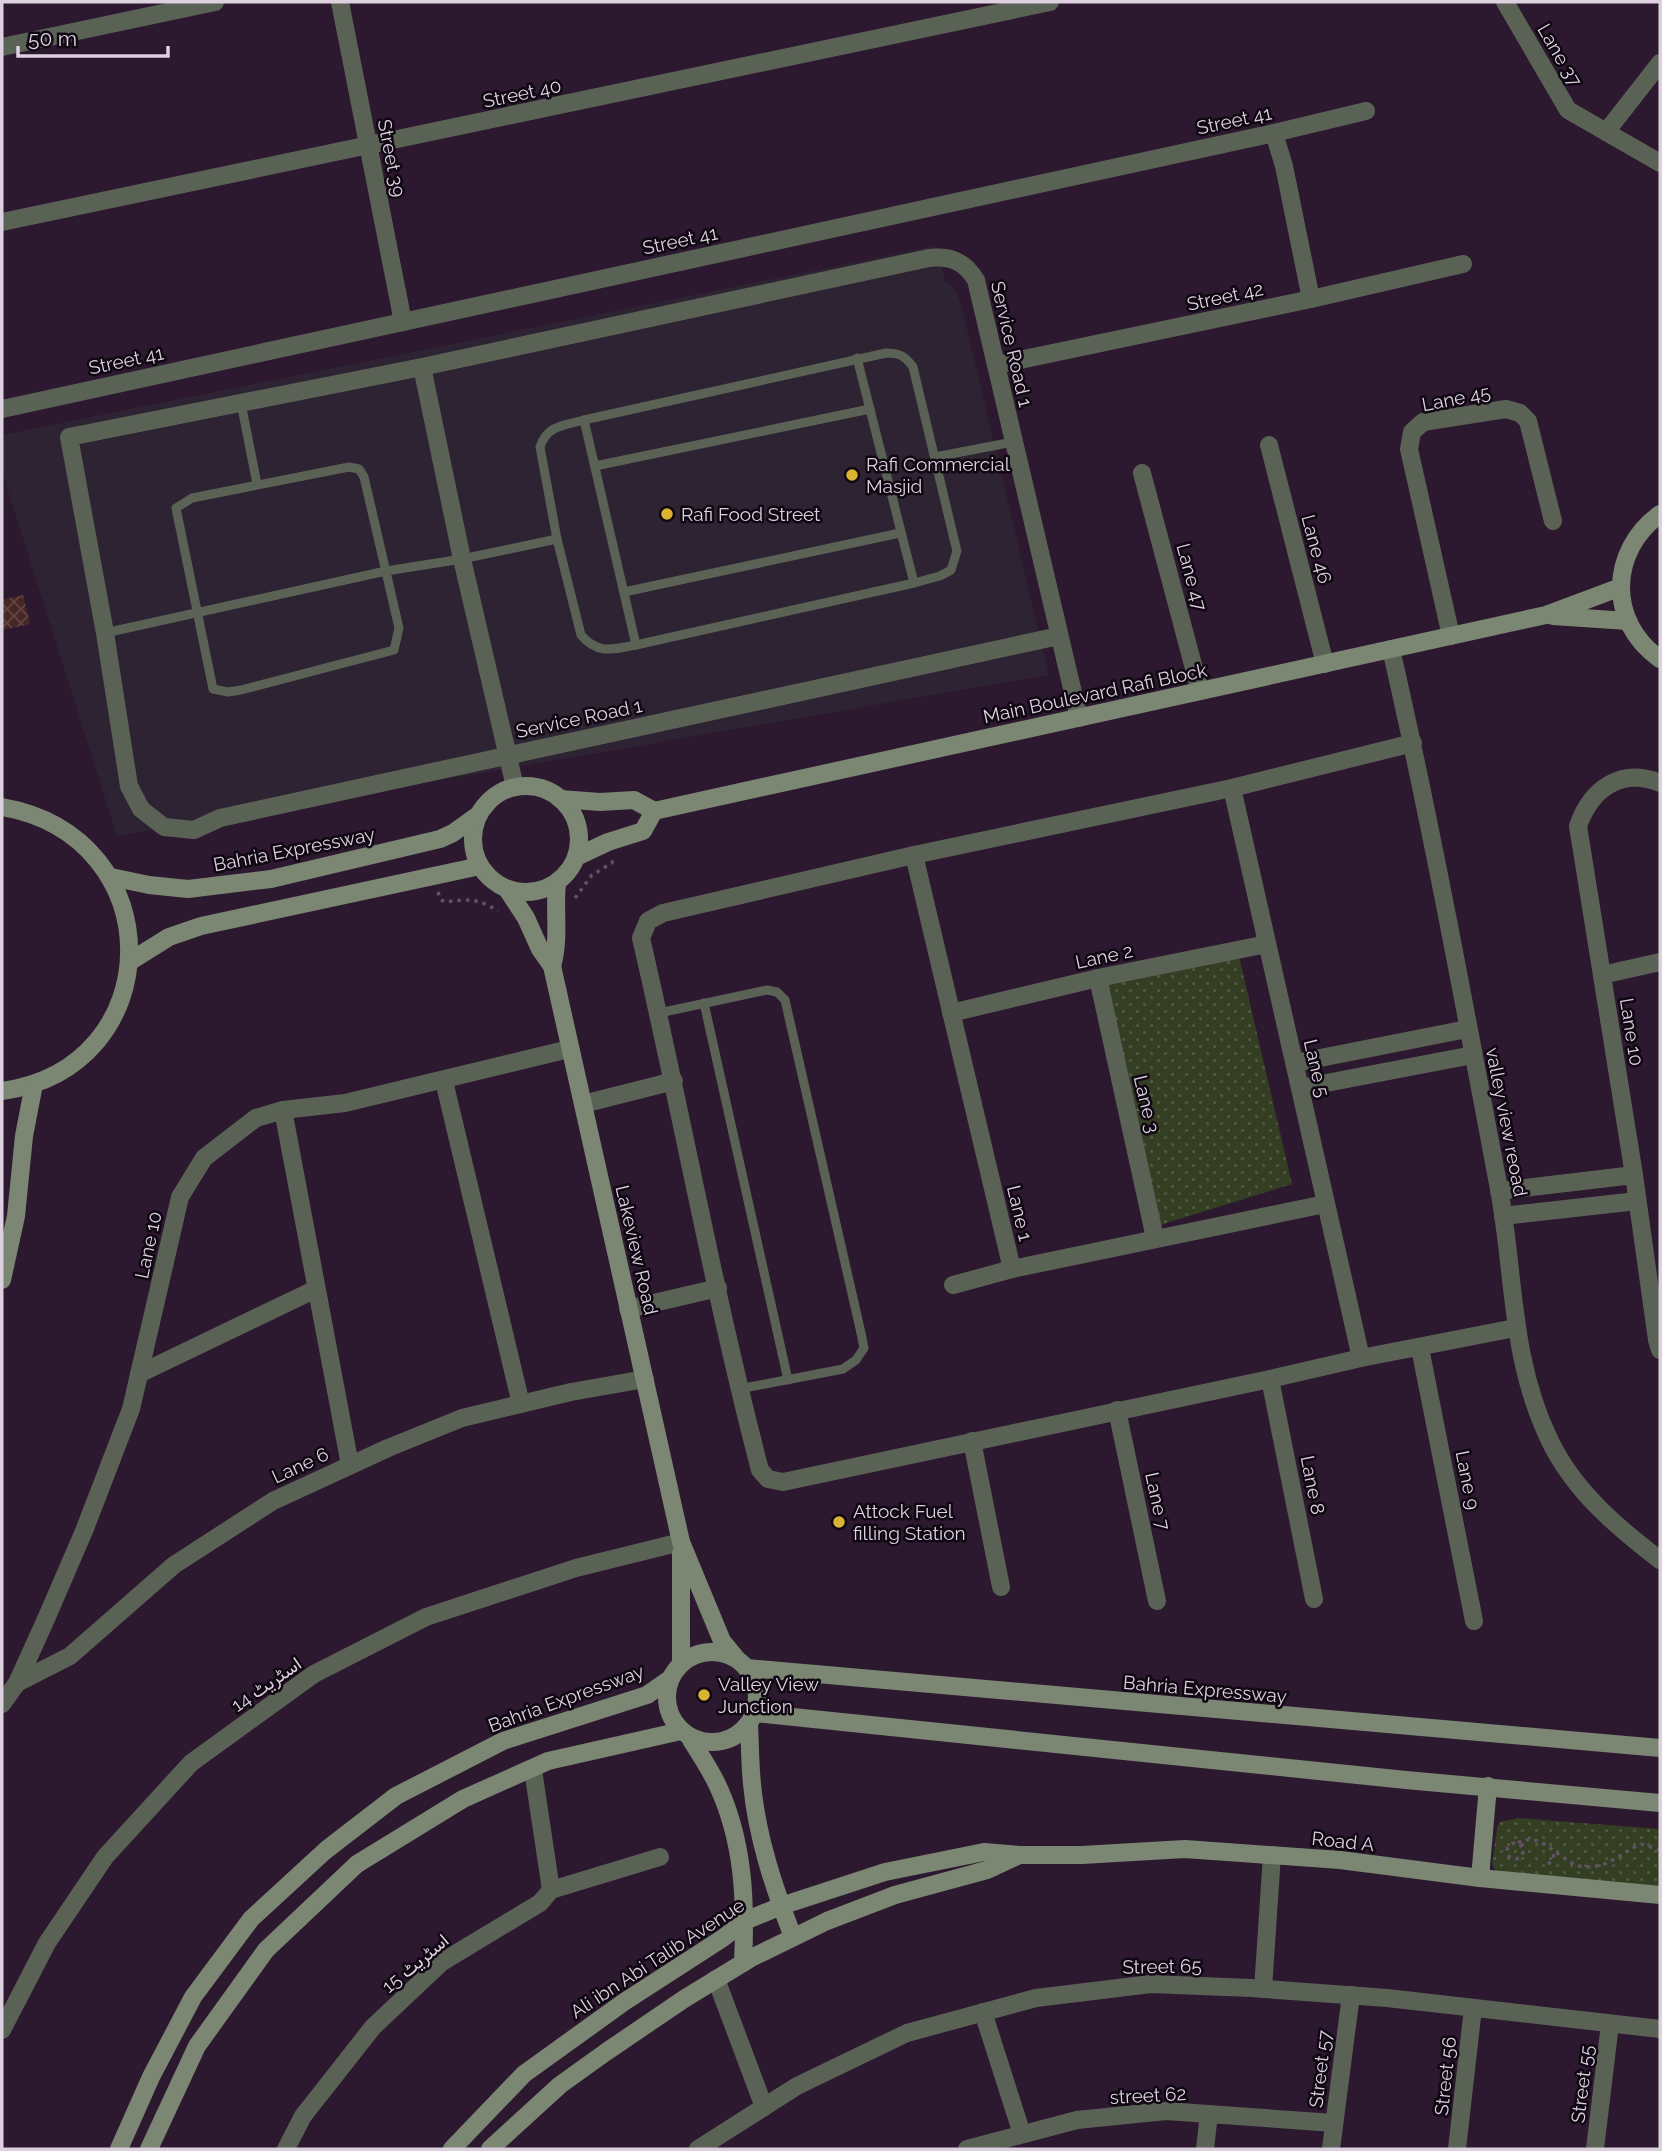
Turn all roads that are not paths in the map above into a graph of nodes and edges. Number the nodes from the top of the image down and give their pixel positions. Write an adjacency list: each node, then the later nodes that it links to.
1 (215, 2): 5 (street)
2 (340, 2): 10 (street, Street 39)
3 (1050, 2): 10 (street, Street 40)
4 (1505, 2): 8 (street, Lane 37)
5 (2, 47)
6 (1660, 63): 8 (street)
7 (1366, 111): 9 (street, Street 41)
8 (1606, 132): 11 (street, Lane 37)
9 (1274, 133): 14 (street); 15 (street, Street 41)
10 (369, 147): 12 (street, Street 40); 15 (street, Street 39)
11 (1660, 163)
12 (2, 222)
13 (1463, 264): 14 (street, Street 42)
14 (1311, 299): 17 (street, Street 42)
15 (403, 322): 20 (street, Street 41)
16 (857, 358): 21 (lane); 22 (lane); 25 (lane)
17 (996, 365): 18 (street, Service Road 1); 23 (street, Service Road 1)
18 (422, 367): 19 (street); 33 (street)
19 (241, 402): 28 (lane); 41 (street)
20 (2, 409)
21 (870, 409): 26 (lane); 31 (lane)
22 (584, 420): 26 (lane); 32 (lane)
23 (1013, 442): 25 (lane); 42 (street, Service Road 1)
24 (1269, 445): 47 (street, Lane 46)
25 (935, 457): 35 (lane)
26 (594, 466): 37 (lane)
27 (1142, 473): 48 (street, Lane 47)
28 (257, 485): 34 (lane); 38 (lane)
29 (1660, 514): 36 (main road)
30 (1553, 521): 43 (street, Lane 45)
31 (900, 533): 35 (lane); 37 (lane)
32 (557, 539): 33 (lane); 44 (lane)
33 (462, 559): 34 (lane); 51 (street)
34 (386, 571): 38 (lane); 38 (lane)
35 (914, 583): 44 (lane)
36 (1620, 587): 39 (main road); 40 (main road)
37 (624, 592): 44 (lane)
38 (197, 613): 41 (lane)
39 (1546, 615): 40 (main road); 43 (main road, Main Boulevard Rafi Block)
40 (1628, 621): 46 (main road)
41 (105, 633): 51 (street, Service Road 1)
42 (1059, 636): 49 (street, Service Road 1); 51 (street, Service Road 1)
43 (1451, 636): 45 (main road, Main Boulevard Rafi Block)
44 (636, 645)
45 (1391, 649): 47 (main road, Main Boulevard Rafi Block); 50 (street, valley view reoad)
46 (1660, 659)
47 (1325, 664): 48 (main road, Main Boulevard Rafi Block)
48 (1200, 691): 49 (main road, Main Boulevard Rafi Block)
49 (1079, 718): 57 (main road, Main Boulevard Rafi Block)
50 (1413, 743): 54 (street); 74 (street, valley view reoad)
51 (506, 755): 53 (street)
52 (1660, 783): 69 (street, Lane 10)
53 (515, 787): 55 (main road); 58 (main road)
54 (1232, 788): 59 (street); 65 (street, Lane 5)
55 (560, 799): 57 (main road); 60 (main road)
56 (2, 807): 62 (main road)
57 (654, 811): 60 (main road)
58 (478, 815): 61 (main road); 62 (main road, Bahria Expressway)
59 (914, 855): 72 (street); 73 (street, Lane 1)
60 (576, 858): 63 (main road)
61 (480, 866): 64 (main road); 66 (main road)
62 (111, 877): 66 (main road)
63 (557, 883): 64 (main road); 68 (main road)
64 (506, 889): 68 (main road)
65 (1266, 944): 70 (street, Lane 2); 77 (street, Lane 5)
66 (129, 962): 80 (main road)
67 (1660, 962): 69 (street)
68 (552, 966): 75 (main road, Lakeview Road)
69 (1602, 975): 85 (street, Lane 10)
70 (1098, 978): 73 (street, Lane 2); 90 (street, Lane 3)
71 (704, 1003): 72 (lane); 104 (lane); 104 (lane)
72 (659, 1013): 79 (street)
73 (951, 1013): 91 (street, Lane 1)
74 (1468, 1029): 76 (street, valley view reoad); 77 (street)
75 (569, 1049): 78 (street, Lane 10); 83 (main road, Lakeview Road)
76 (1472, 1055): 81 (street); 86 (street, valley view reoad)
77 (1295, 1063): 81 (street, Lane 5)
78 (444, 1081): 84 (street, Lane 10); 106 (street)
79 (674, 1081): 83 (street); 94 (street)
80 (34, 1084): 82 (main road); 92 (main road)
81 (1300, 1088): 88 (street, Lane 5)
82 (2, 1091)
83 (583, 1104): 96 (main road, Lakeview Road)
84 (283, 1110): 95 (street); 101 (street, Lane 10)
85 (1634, 1175): 86 (street); 87 (street, Lane 10)
86 (1499, 1191): 89 (street, valley view reoad)
87 (1637, 1201): 89 (street); 98 (street, Lane 10)
88 (1325, 1204): 90 (street, Lane 1); 100 (street, Lane 5)
89 (1503, 1216): 97 (street, valley view reoad)
90 (1155, 1238): 91 (street, Lane 1)
91 (1012, 1269): 93 (street)
92 (2, 1280)
93 (953, 1285)
94 (718, 1288): 96 (street); 105 (street)
95 (316, 1289): 101 (street); 109 (street)
96 (628, 1309): 102 (main road, Lakeview Road)
97 (1516, 1328): 99 (street); 111 (street, valley view reoad)
98 (1659, 1343)
99 (1420, 1348): 100 (street); 115 (street, Lane 9)
100 (1361, 1358): 103 (street)
101 (139, 1374): 119 (street, Lane 10)
102 (645, 1379): 106 (street, Lane 6); 110 (main road, Lakeview Road)
103 (1270, 1379): 107 (street); 113 (street, Lane 8)
104 (788, 1380): 105 (lane)
105 (739, 1389): 108 (street)
106 (520, 1404): 109 (street, Lane 6)
107 (1117, 1410): 108 (street); 114 (street, Lane 7)
108 (972, 1441): 112 (street)
109 (350, 1465): 119 (street, Lane 6)
110 (681, 1542): 116 (main road); 117 (main road); 144 (street, اسٹریٹ 14)
111 (1660, 1560)
112 (1002, 1587)
113 (1314, 1599)
114 (1157, 1601)
115 (1474, 1621)
116 (681, 1663): 117 (main road); 118 (main road)
117 (741, 1663): 121 (main road); 123 (main road, Bahria Expressway)
118 (670, 1679): 122 (main road); 149 (main road, Bahria Expressway)
119 (17, 1683): 120 (street, Lane 10)
120 (2, 1704)
121 (751, 1719): 122 (main road); 125 (main road); 133 (main road)
122 (686, 1735): 124 (main road); 134 (main road)
123 (1660, 1748)
124 (533, 1770): 131 (street); 150 (main road)
125 (1488, 1786): 126 (main road); 130 (main road)
126 (1660, 1803)
127 (1020, 1855): 128 (main road, Road A); 133 (main road, Ali ibn Abi Talib Avenue); 135 (main road)
128 (1272, 1855): 130 (main road, Road A); 138 (street)
129 (660, 1857): 131 (street, اسٹریٹ 15)
130 (1480, 1878): 132 (main road, Road A)
131 (551, 1891): 151 (street, اسٹریٹ 15)
132 (1660, 1895)
133 (781, 1906): 134 (main road, Ali ibn Abi Talib Avenue); 135 (main road)
134 (745, 1921): 136 (main road); 152 (main road, Ali ibn Abi Talib Avenue)
135 (793, 1937): 136 (main road)
136 (743, 1963): 137 (main road)
137 (716, 1979): 145 (street); 153 (main road)
138 (1264, 1989): 139 (street, Street 65); 141 (street, Street 65)
139 (1351, 1995): 140 (street, Street 65); 147 (street, Street 57)
140 (1473, 2008): 142 (street, Street 65); 158 (street, Street 56)
141 (983, 2012): 145 (street, Street 65); 148 (street)
142 (1610, 2024): 143 (street, Street 65); 159 (street, Street 55)
143 (1660, 2029)
144 (2, 2030)
145 (764, 2107): 154 (street, Street 65)
146 (1209, 2114): 147 (street, street 62); 148 (street, street 62); 156 (street)
147 (1334, 2123): 157 (street, Street 57)
148 (1022, 2134): 155 (street, street 62)
149 (119, 2149)
150 (149, 2149)
151 (286, 2149)
152 (452, 2149)
153 (489, 2149)
154 (698, 2149)
155 (967, 2149)
156 (1205, 2149)
157 (1331, 2149)
158 (1457, 2149)
159 (1595, 2149)

